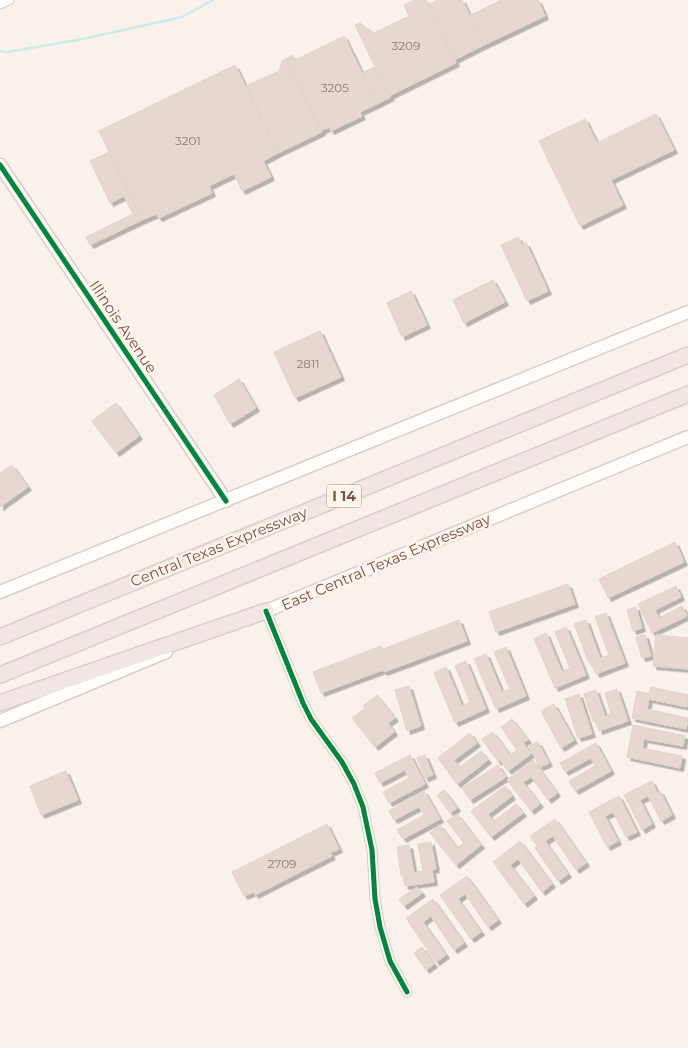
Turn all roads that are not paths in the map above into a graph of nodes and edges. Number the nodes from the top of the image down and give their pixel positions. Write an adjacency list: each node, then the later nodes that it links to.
1 (9, 0): 2 (street)
2 (0, 4)
3 (0, 165): 8 (main road, Illinois Avenue)
4 (688, 312): 8 (main road)
5 (688, 355): 11 (highway, Central Texas Expressway / I 14)
6 (688, 394): 12 (highway, I 14)
7 (688, 437): 10 (main road, East Central Texas Expressway)
8 (226, 501): 9 (main road)
9 (0, 592)
10 (266, 611): 13 (highway); 14 (main road, East Central Texas Expressway); 15 (street)
11 (0, 637)
12 (0, 675)
13 (0, 703)
14 (0, 721)
15 (407, 992)

